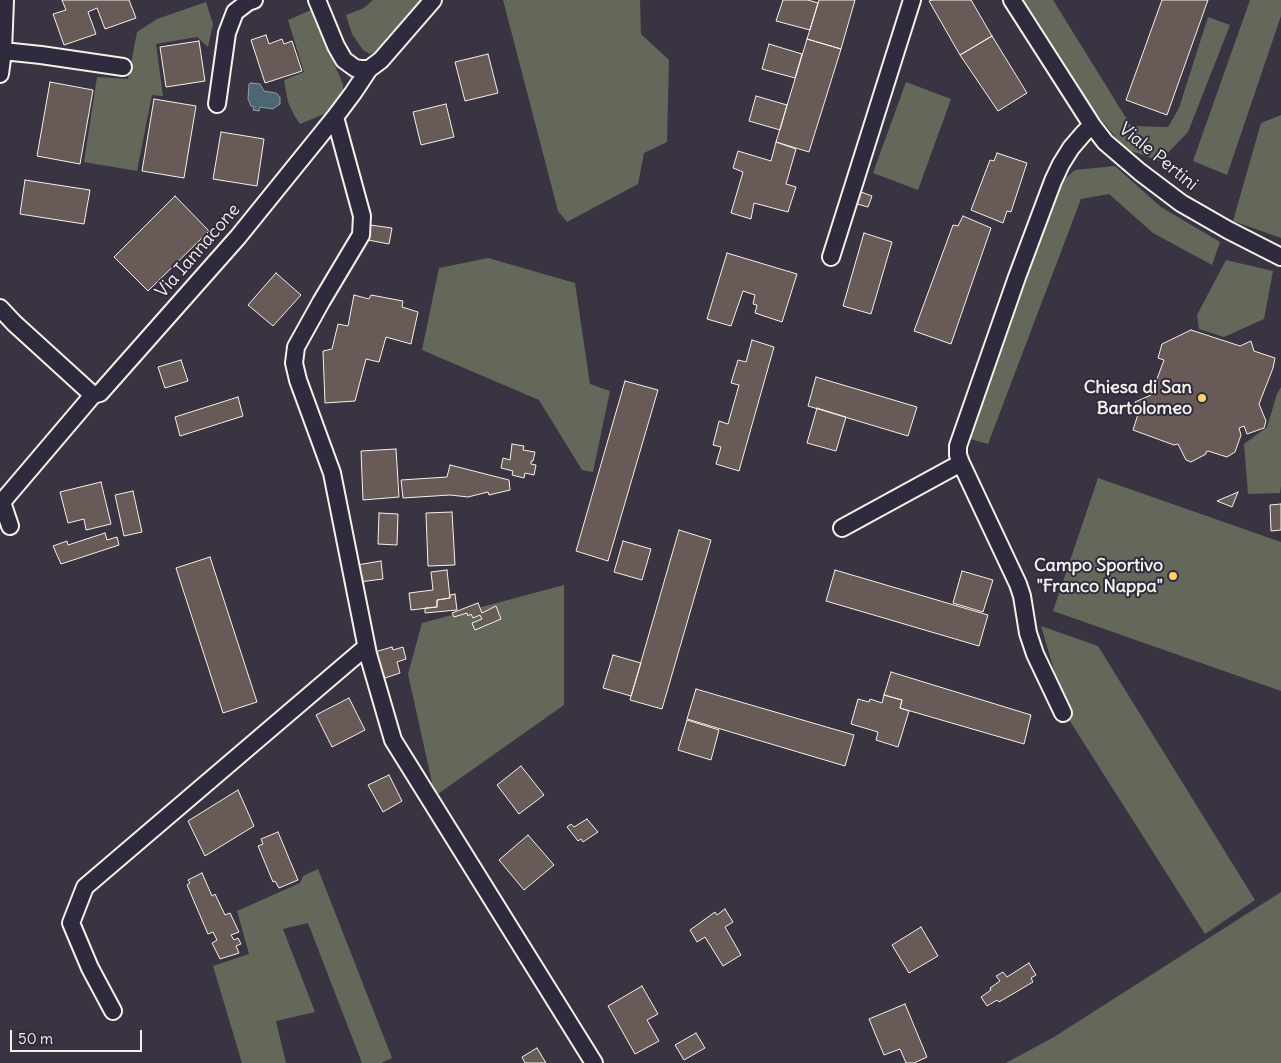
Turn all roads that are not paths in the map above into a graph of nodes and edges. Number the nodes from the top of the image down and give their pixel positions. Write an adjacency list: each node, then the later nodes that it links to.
1 (5, 0): 7 (street)
2 (254, 0): 11 (street)
3 (316, 0): 9 (street)
4 (433, 0): 9 (street, Via Iannacone)
5 (912, 0): 14 (street)
6 (1012, 0): 13 (street, Viale Pertini)
7 (3, 51): 8 (street); 10 (street)
8 (123, 67)
9 (369, 69): 12 (street, Via Iannacone)
10 (0, 74)
11 (217, 104)
12 (335, 117): 17 (street, Via Iannacone); 21 (street)
13 (1092, 125): 15 (street, Viale Pertini); 18 (street)
14 (831, 257)
15 (1281, 257)
16 (0, 308): 17 (street)
17 (93, 395): 19 (street, Via Iannacone)
18 (961, 464): 20 (street); 22 (street)
19 (10, 526)
20 (842, 528)
21 (366, 647): 23 (street); 24 (street)
22 (1063, 712)
23 (113, 1011)
24 (594, 1063)

